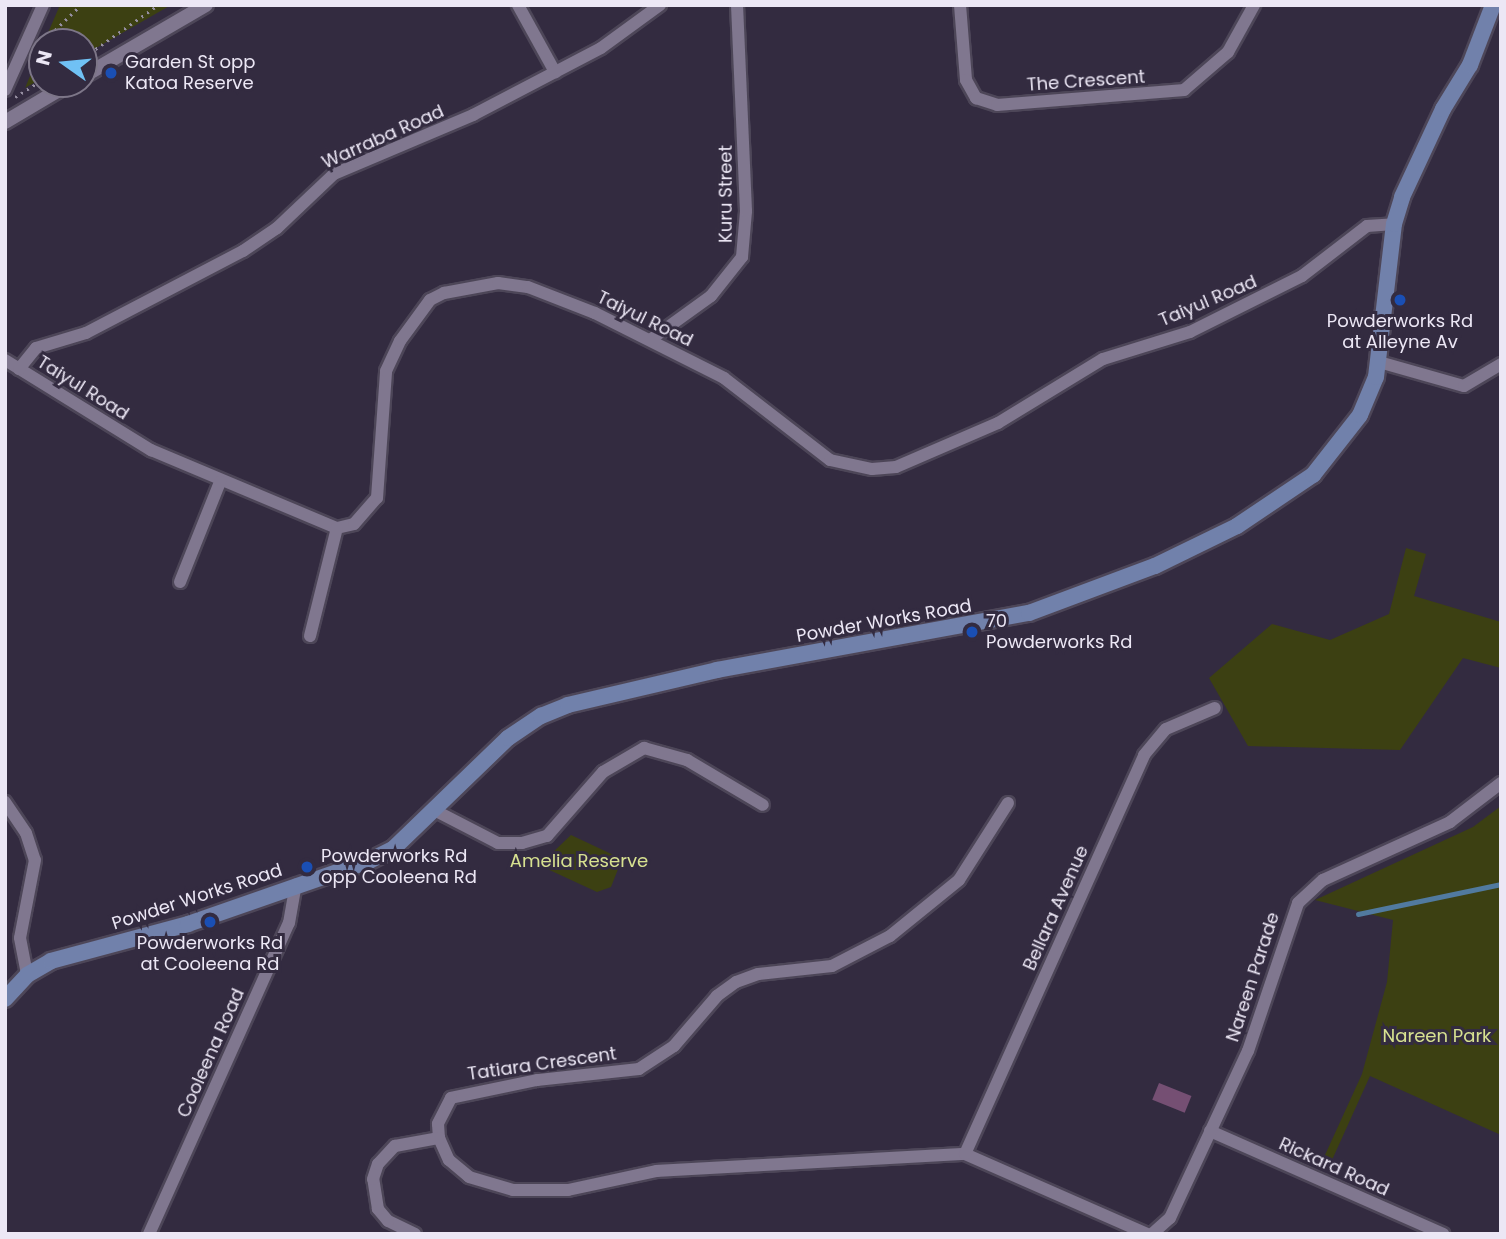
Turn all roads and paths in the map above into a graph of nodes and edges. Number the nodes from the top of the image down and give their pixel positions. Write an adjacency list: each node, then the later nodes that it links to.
1 (43, 5): 16 (street)
2 (158, 5): 12 (path)
3 (206, 5): 13 (street)
4 (518, 5): 14 (street)
5 (660, 5): 14 (street, Warraba Road)
6 (737, 5): 20 (street, Kuru Street)
7 (960, 5): 8 (street, The Crescent)
8 (1254, 5)
9 (1493, 5): 19 (main road, Powder Works Road)
10 (79, 6): 11 (path)
11 (57, 28)
12 (98, 47)
13 (98, 68)
14 (555, 72): 24 (street, Warraba Road)
15 (28, 87): 16 (path)
16 (7, 96)
17 (45, 98): 18 (street)
18 (5, 121)
19 (1395, 224): 20 (street, Taiyul Road); 22 (main road, Powder Works Road)
20 (650, 340): 26 (street, Taiyul Road)
21 (5, 360): 24 (street, Taiyul Road)
22 (1379, 362): 23 (street); 34 (main road, Powder Works Road)
23 (1501, 364)
24 (19, 369): 25 (street, Taiyul Road)
25 (220, 482): 26 (street, Taiyul Road); 27 (street)
26 (337, 527): 28 (street)
27 (180, 582)
28 (310, 636)
29 (1215, 708): 40 (street, Bellara Avenue)
30 (1501, 783): 38 (street, Nareen Parade)
31 (5, 802): 36 (street)
32 (1009, 803): 39 (street, Tatiara Crescent)
33 (763, 805): 34 (street)
34 (434, 810): 35 (main road, Powder Works Road)
35 (296, 885): 36 (main road, Powder Works Road); 42 (street, Cooleena Road)
36 (27, 975): 37 (main road, Powder Works Road)
37 (5, 999)
38 (1210, 1131): 45 (street, Nareen Parade); 46 (street, Rickard Road)
39 (439, 1138): 40 (street); 43 (street)
40 (965, 1154): 41 (street)
41 (1123, 1230): 44 (street)
42 (149, 1234)
43 (415, 1234)
44 (1147, 1234)
45 (1152, 1234)
46 (1443, 1234)

